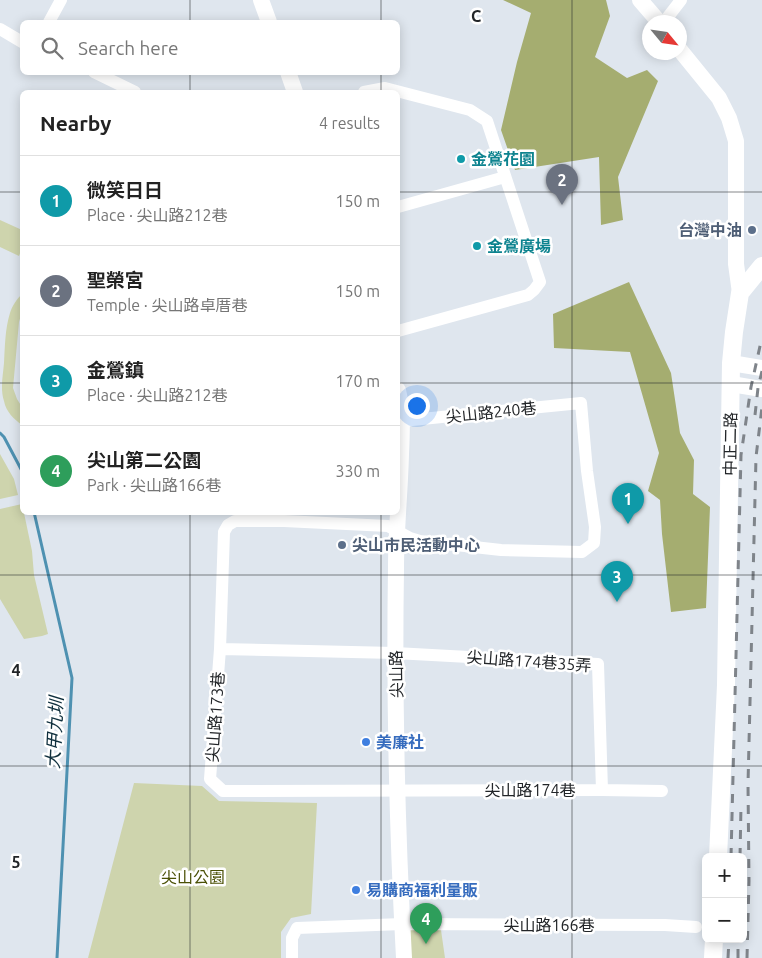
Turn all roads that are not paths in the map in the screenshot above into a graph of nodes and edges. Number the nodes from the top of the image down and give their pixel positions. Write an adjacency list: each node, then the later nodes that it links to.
1 (61, 0): 7 (street)
2 (261, 0): 8 (street)
3 (640, 0): 5 (street)
4 (681, 0): 6 (street)
5 (653, 15)
6 (669, 15)
7 (50, 20)
8 (268, 20)
9 (0, 30): 10 (street)
10 (20, 41)
11 (687, 59): 22 (street, 中正二路)
12 (100, 75): 14 (street)
13 (289, 75): 15 (street)
14 (131, 90)
15 (294, 90)
16 (374, 90): 17 (street)
17 (393, 90)
18 (400, 92): 19 (street)
19 (505, 177): 20 (street); 23 (street)
20 (400, 206)
21 (762, 266): 22 (main road)
22 (740, 292): 24 (main road, 中正二路)
23 (400, 330)
24 (731, 363): 25 (street); 26 (main road, 中正二路)
25 (762, 368)
26 (731, 384): 27 (street); 38 (main road, 中正二路)
27 (762, 389)
28 (400, 405): 29 (street, 尖山路)
29 (402, 420): 30 (street, 尖山路); 32 (street, 尖山路240巷)
30 (400, 497)
31 (399, 515): 32 (street, 尖山路)
32 (398, 532): 33 (street, 尖山路173巷); 34 (street, 尖山路)
33 (220, 649): 34 (street); 36 (street, 尖山路173巷)
34 (395, 652): 35 (street, 尖山路174巷35弄); 36 (street, 尖山路)
35 (602, 790): 36 (street, 尖山路174巷); 37 (street, 尖山路174巷)
36 (398, 791): 39 (street, 尖山路)
37 (662, 791)
38 (718, 853)
39 (402, 924): 40 (street, 尖山路166巷); 42 (street, 尖山路166巷); 43 (street, 尖山路)
40 (696, 927)
41 (714, 943): 44 (main road)
42 (292, 958)
43 (404, 958)
44 (713, 958)

